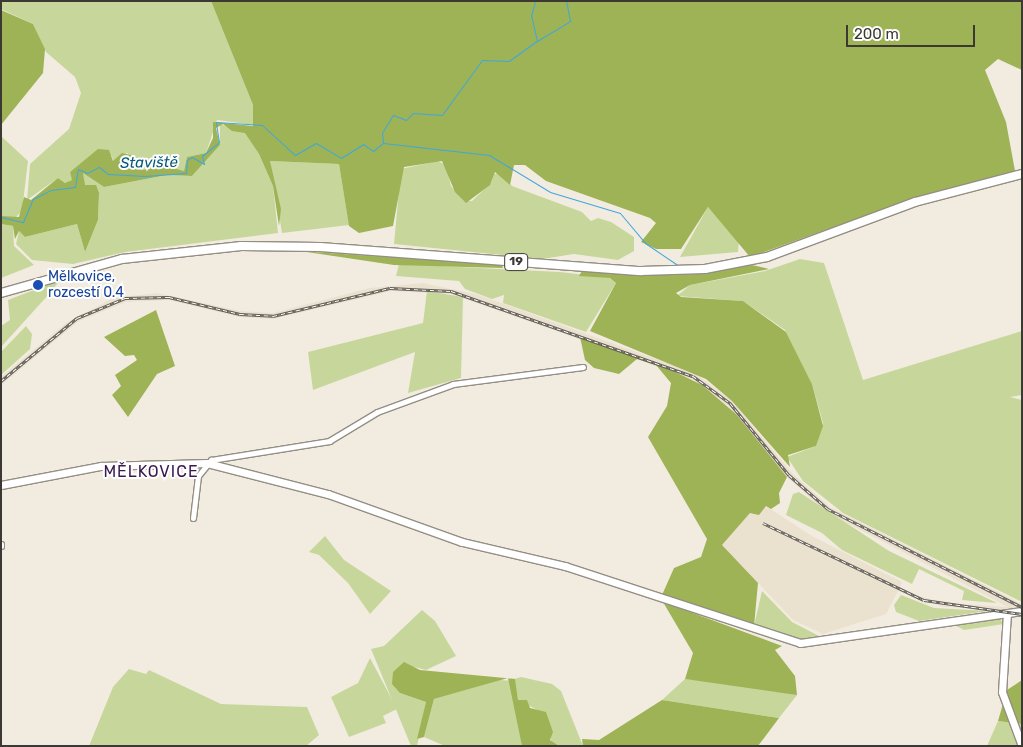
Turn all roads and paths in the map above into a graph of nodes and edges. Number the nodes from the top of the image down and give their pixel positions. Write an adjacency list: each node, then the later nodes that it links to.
1 (1022, 174): 2 (main road, 19)
2 (1, 292)
3 (583, 367): 4 (street)
4 (207, 463): 5 (street); 6 (street); 8 (street)
5 (1, 485)
6 (193, 518)
7 (1022, 611): 8 (street)
8 (1007, 613): 9 (street)
9 (1022, 746)

